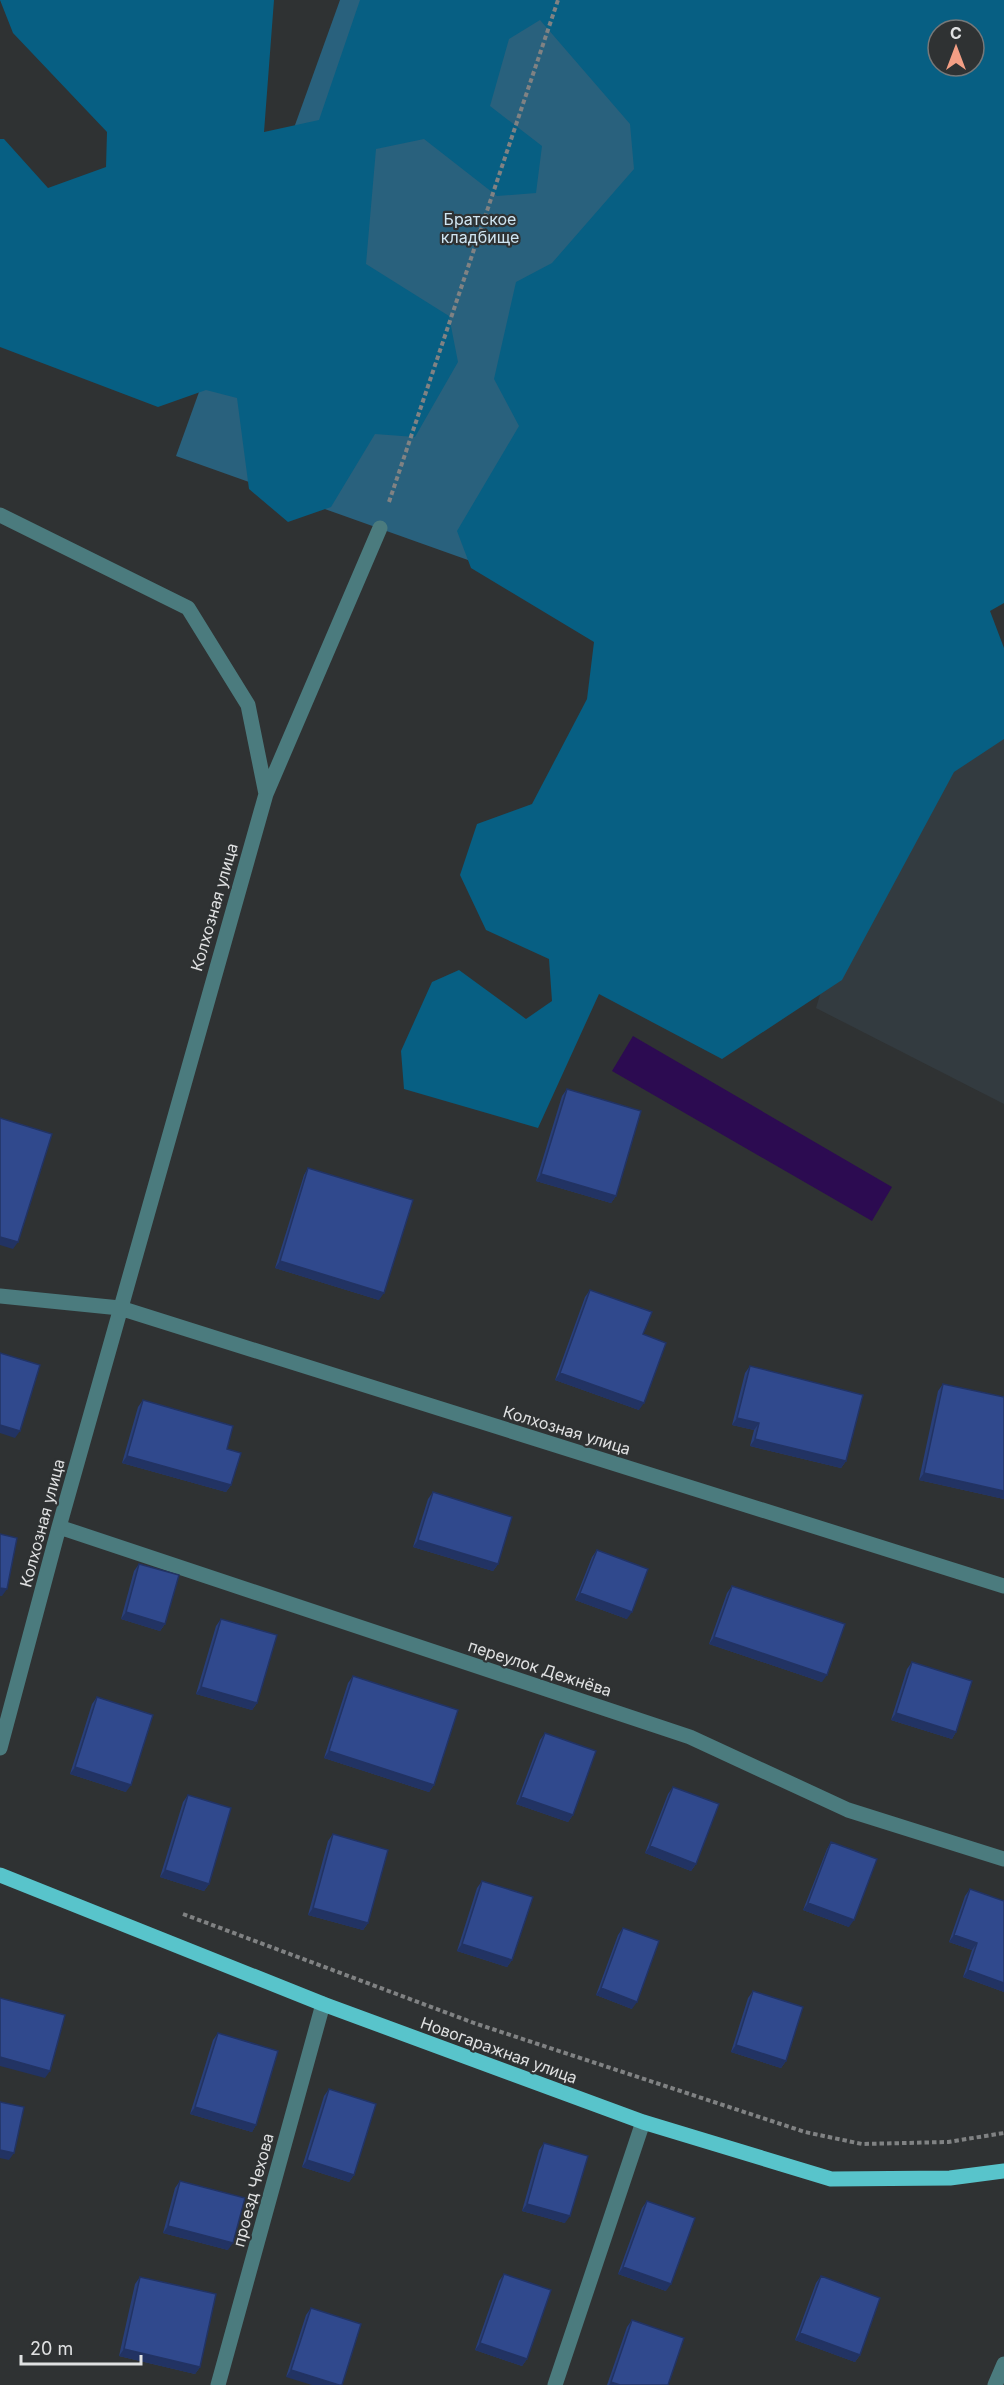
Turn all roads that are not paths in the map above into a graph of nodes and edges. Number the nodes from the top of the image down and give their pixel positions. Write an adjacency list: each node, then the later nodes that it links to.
1 (0, 515): 3 (street)
2 (380, 528): 3 (street, Колхозная улица)
3 (266, 794): 5 (street, Колхозная улица)
4 (0, 1296): 5 (street)
5 (120, 1308): 6 (street, Колхозная улица); 7 (street, Колхозная улица)
6 (59, 1527): 8 (street, Колхозная улица); 9 (street, переулок Дежнёва)
7 (1004, 1586)
8 (0, 1748)
9 (1004, 1859)
10 (0, 1875): 11 (main road, Новогаражная улица)
11 (323, 2004): 12 (main road, Новогаражная улица); 15 (street, проезд Чехова)
12 (643, 2122): 13 (main road, Новогаражная улица); 16 (street)
13 (1004, 2171)
14 (1004, 2364): 17 (street)
15 (218, 2385)
16 (555, 2385)
17 (995, 2385)

